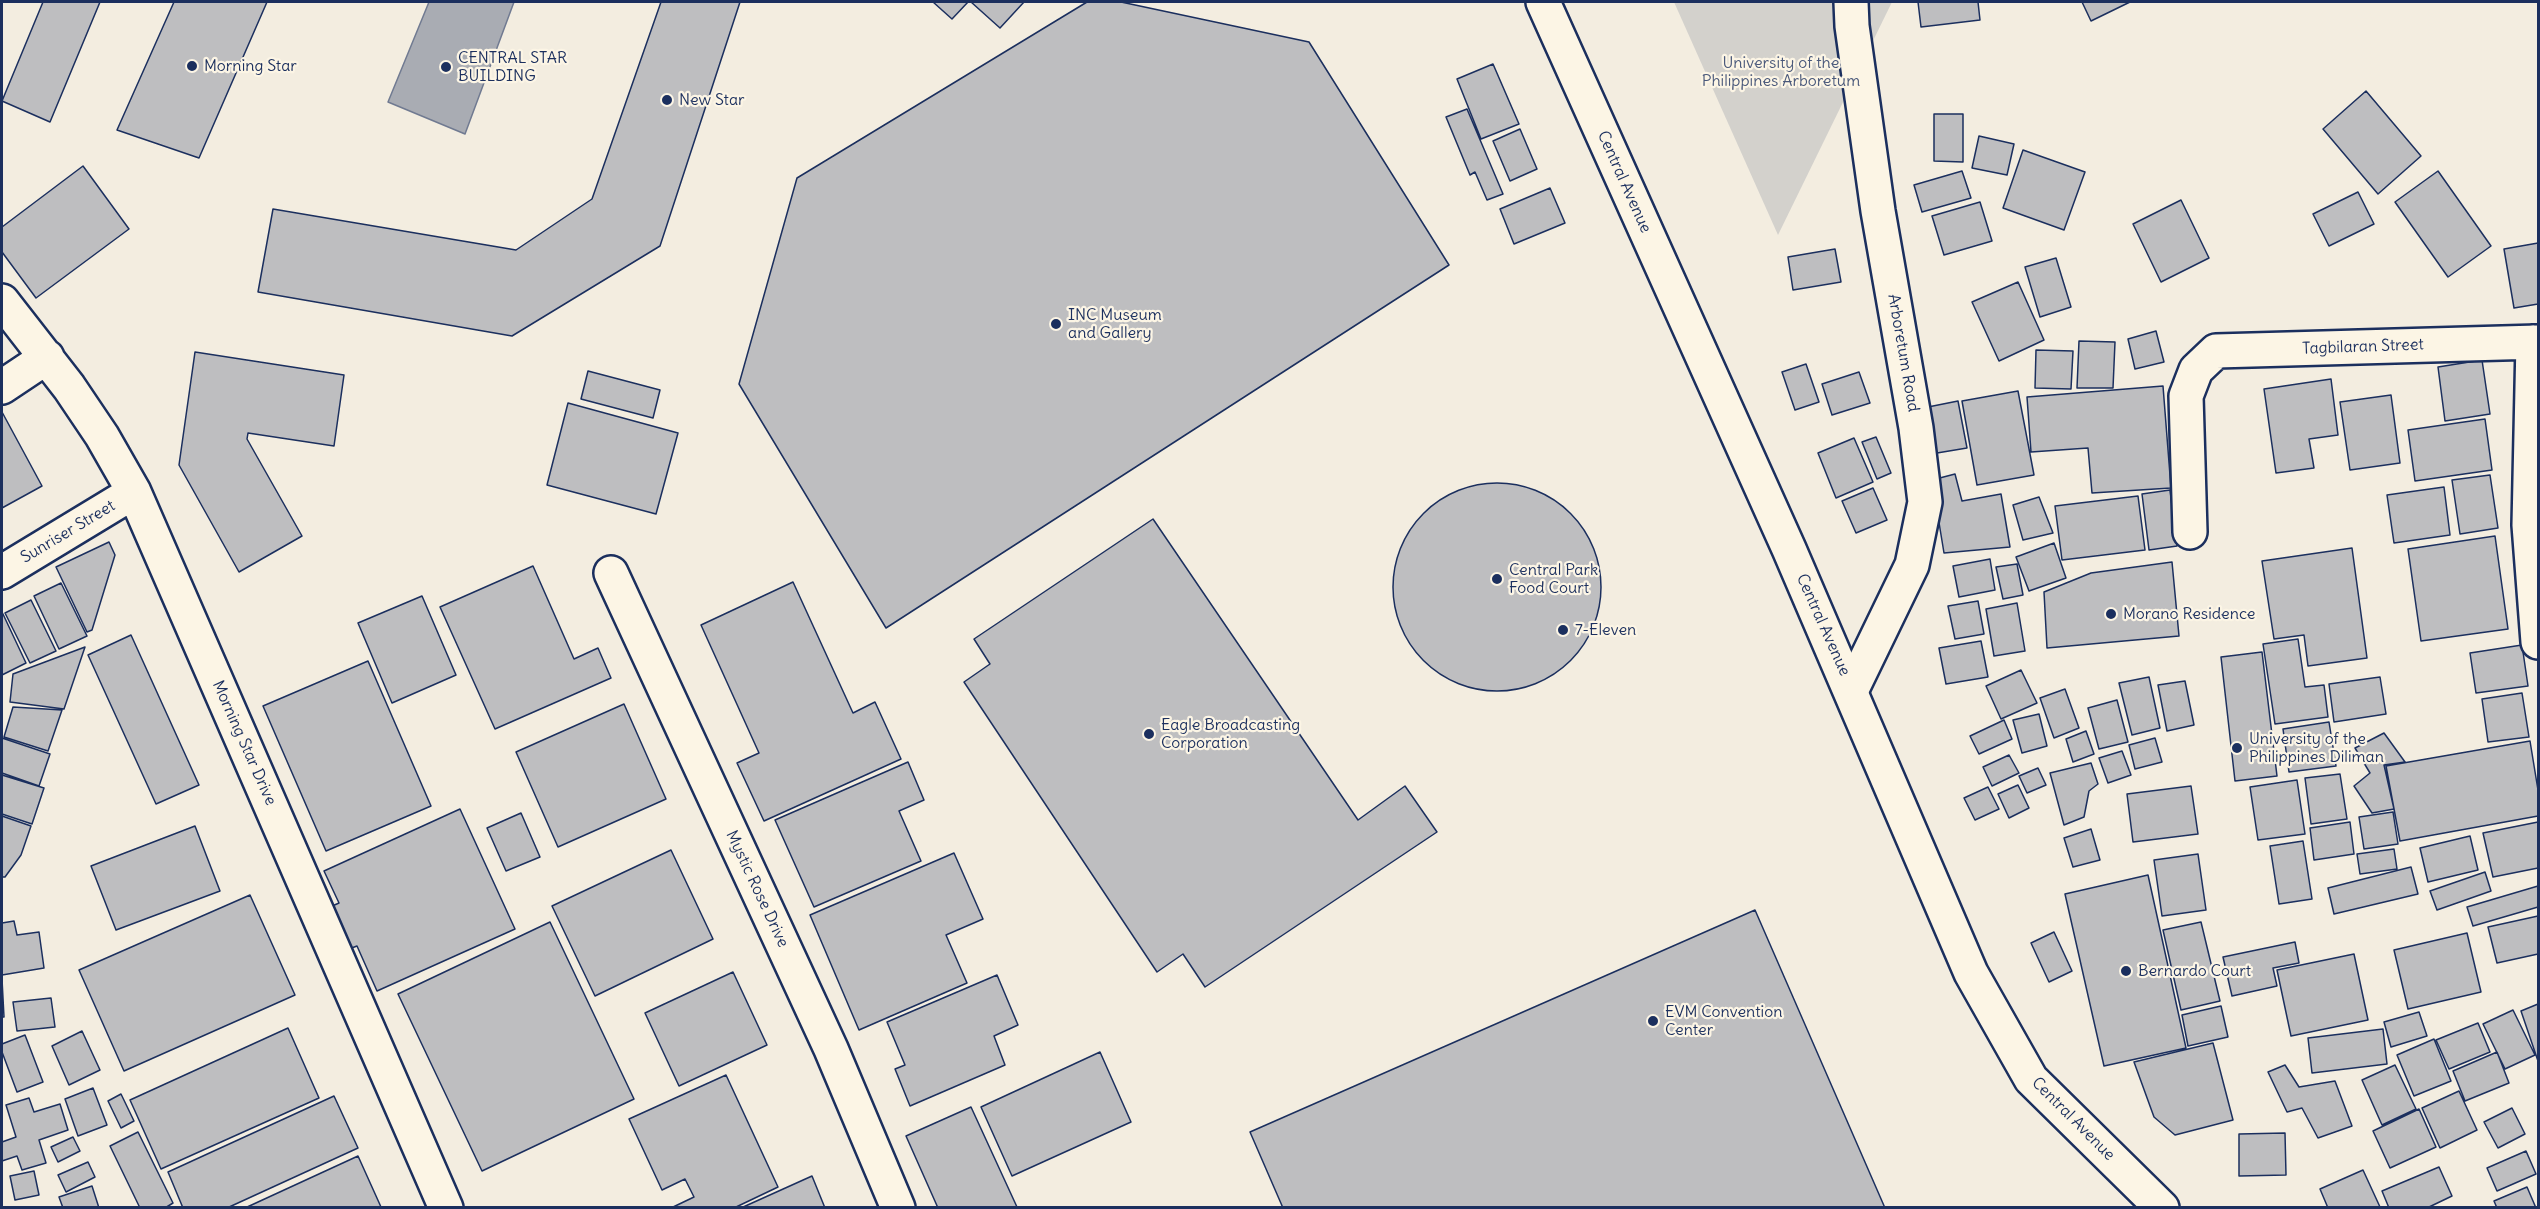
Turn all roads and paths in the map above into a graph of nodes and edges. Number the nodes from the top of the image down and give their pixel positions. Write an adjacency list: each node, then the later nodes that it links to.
1 (1543, 2): 12 (street, Central Avenue)
2 (1851, 2): 12 (street, Arboretum Road)
3 (2, 301): 5 (street, Morning Star Drive)
4 (2536, 342): 8 (street, Tagbilaran Street); 11 (street)
5 (46, 357): 6 (street); 7 (street, Morning Star Drive)
6 (2, 387)
7 (134, 492): 9 (street, Sunriser Street); 13 (street, Morning Star Drive)
8 (2190, 532)
9 (2, 572)
10 (611, 573): 14 (street, Mystic Rose Drive)
11 (2538, 642)
12 (1851, 691): 15 (street, Central Avenue)
13 (446, 1208)
14 (898, 1208)
15 (2162, 1208)

